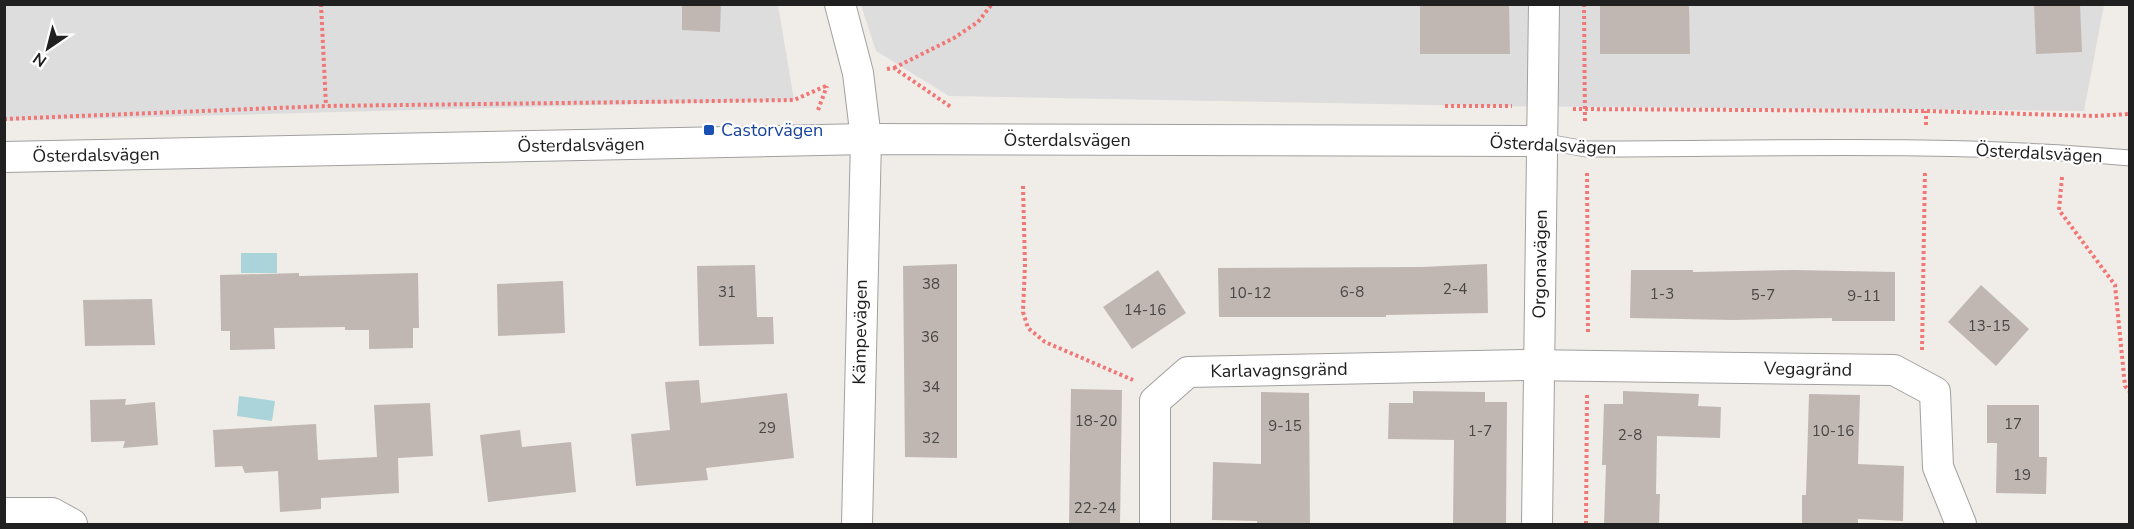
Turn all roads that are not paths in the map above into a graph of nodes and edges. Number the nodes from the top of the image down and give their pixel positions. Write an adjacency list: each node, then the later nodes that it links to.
1 (840, 4): 3 (street)
2 (1544, 4): 4 (street, Orgonavägen)
3 (866, 139): 4 (street, Österdalsvägen); 5 (street, Österdalsvägen); 10 (street, Kämpevägen)
4 (1541, 141): 6 (lane, Österdalsvägen); 7 (street, Orgonavägen)
5 (4, 157)
6 (2130, 158)
7 (1539, 365): 11 (street, Karlavagnsgränd); 12 (street, Orgonavägen); 13 (street, Vegagränd)
8 (4, 513): 9 (street)
9 (72, 525)
10 (857, 525)
11 (1155, 525)
12 (1537, 525)
13 (1961, 525)

